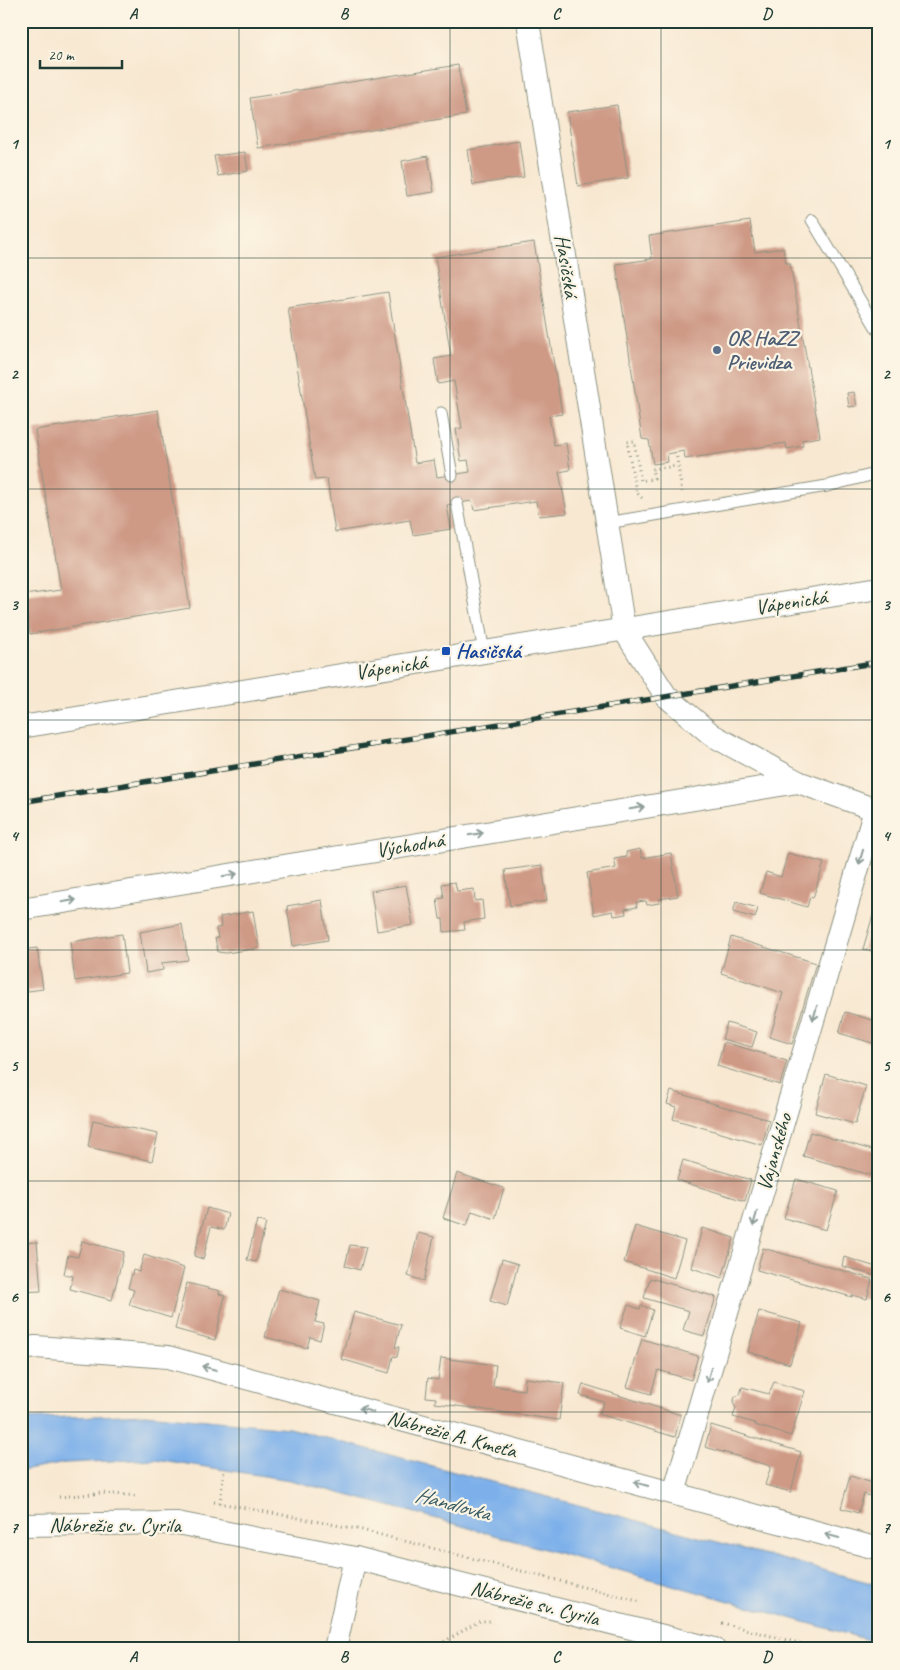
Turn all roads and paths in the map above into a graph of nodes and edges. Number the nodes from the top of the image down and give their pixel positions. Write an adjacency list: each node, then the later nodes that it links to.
1 (530, 22): 12 (street, Hasičská)
2 (812, 220): 3 (lane)
3 (879, 332)
4 (441, 413): 8 (lane)
5 (676, 452): 6 (path)
6 (677, 466): 9 (path); 10 (path)
7 (879, 470): 12 (lane)
8 (452, 475)
9 (681, 489)
10 (644, 500)
11 (457, 503): 15 (lane)
12 (607, 523): 14 (street, Hasičská)
13 (879, 588): 14 (street, Vápenická)
14 (624, 630): 15 (street, Vápenická); 17 (street, Východná)
15 (484, 652): 16 (street, Vápenická)
16 (21, 727)
17 (798, 782): 18 (street, Východná); 19 (street, Východná, one-way to 17)
18 (877, 811): 22 (street, Vajanského, one-way to 22)
19 (21, 909)
20 (21, 1348): 22 (street, Nábrežie A. Kmeťa, one-way to 20)
21 (224, 1470): 23 (path)
22 (674, 1493): 25 (street, Nábrežie A. Kmeťa, one-way to 22)
23 (220, 1503)
24 (21, 1526): 26 (street, Nábrežie sv. Cyrila)
25 (879, 1549)
26 (355, 1558): 28 (street); 30 (street, Nábrežie sv. Cyrila)
27 (497, 1621): 29 (path)
28 (335, 1649)
29 (431, 1649)
30 (714, 1649)

